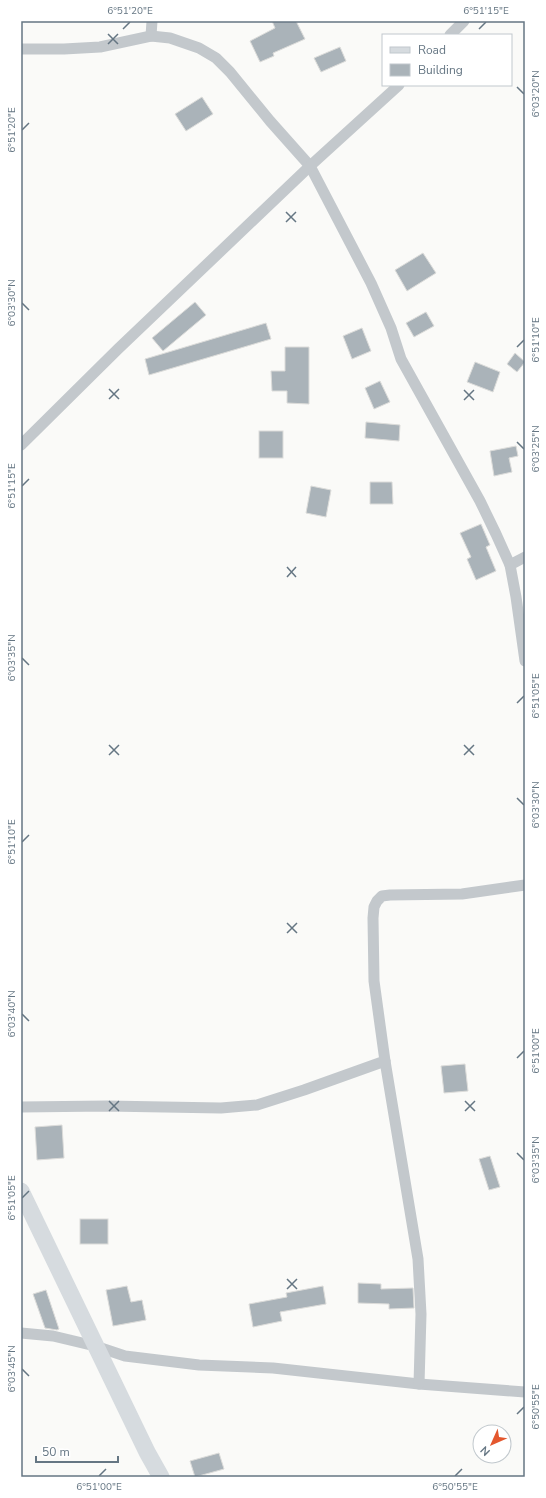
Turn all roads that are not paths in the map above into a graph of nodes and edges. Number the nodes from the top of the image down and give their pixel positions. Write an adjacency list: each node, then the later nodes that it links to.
1 (152, 21): 4 (street)
2 (464, 21): 3 (street)
3 (451, 34)
4 (151, 36): 5 (street); 7 (street)
5 (21, 49)
6 (398, 86): 7 (street)
7 (310, 166): 8 (street); 10 (street)
8 (21, 445)
9 (525, 558): 10 (street)
10 (510, 565): 11 (street)
11 (525, 661)
12 (525, 885): 13 (street)
13 (385, 1061): 14 (street); 18 (street)
14 (21, 1107)
15 (21, 1191): 17 (main road)
16 (21, 1333): 17 (street)
17 (96, 1346): 18 (street); 20 (main road)
18 (419, 1384): 19 (street)
19 (525, 1392)
20 (161, 1477)

